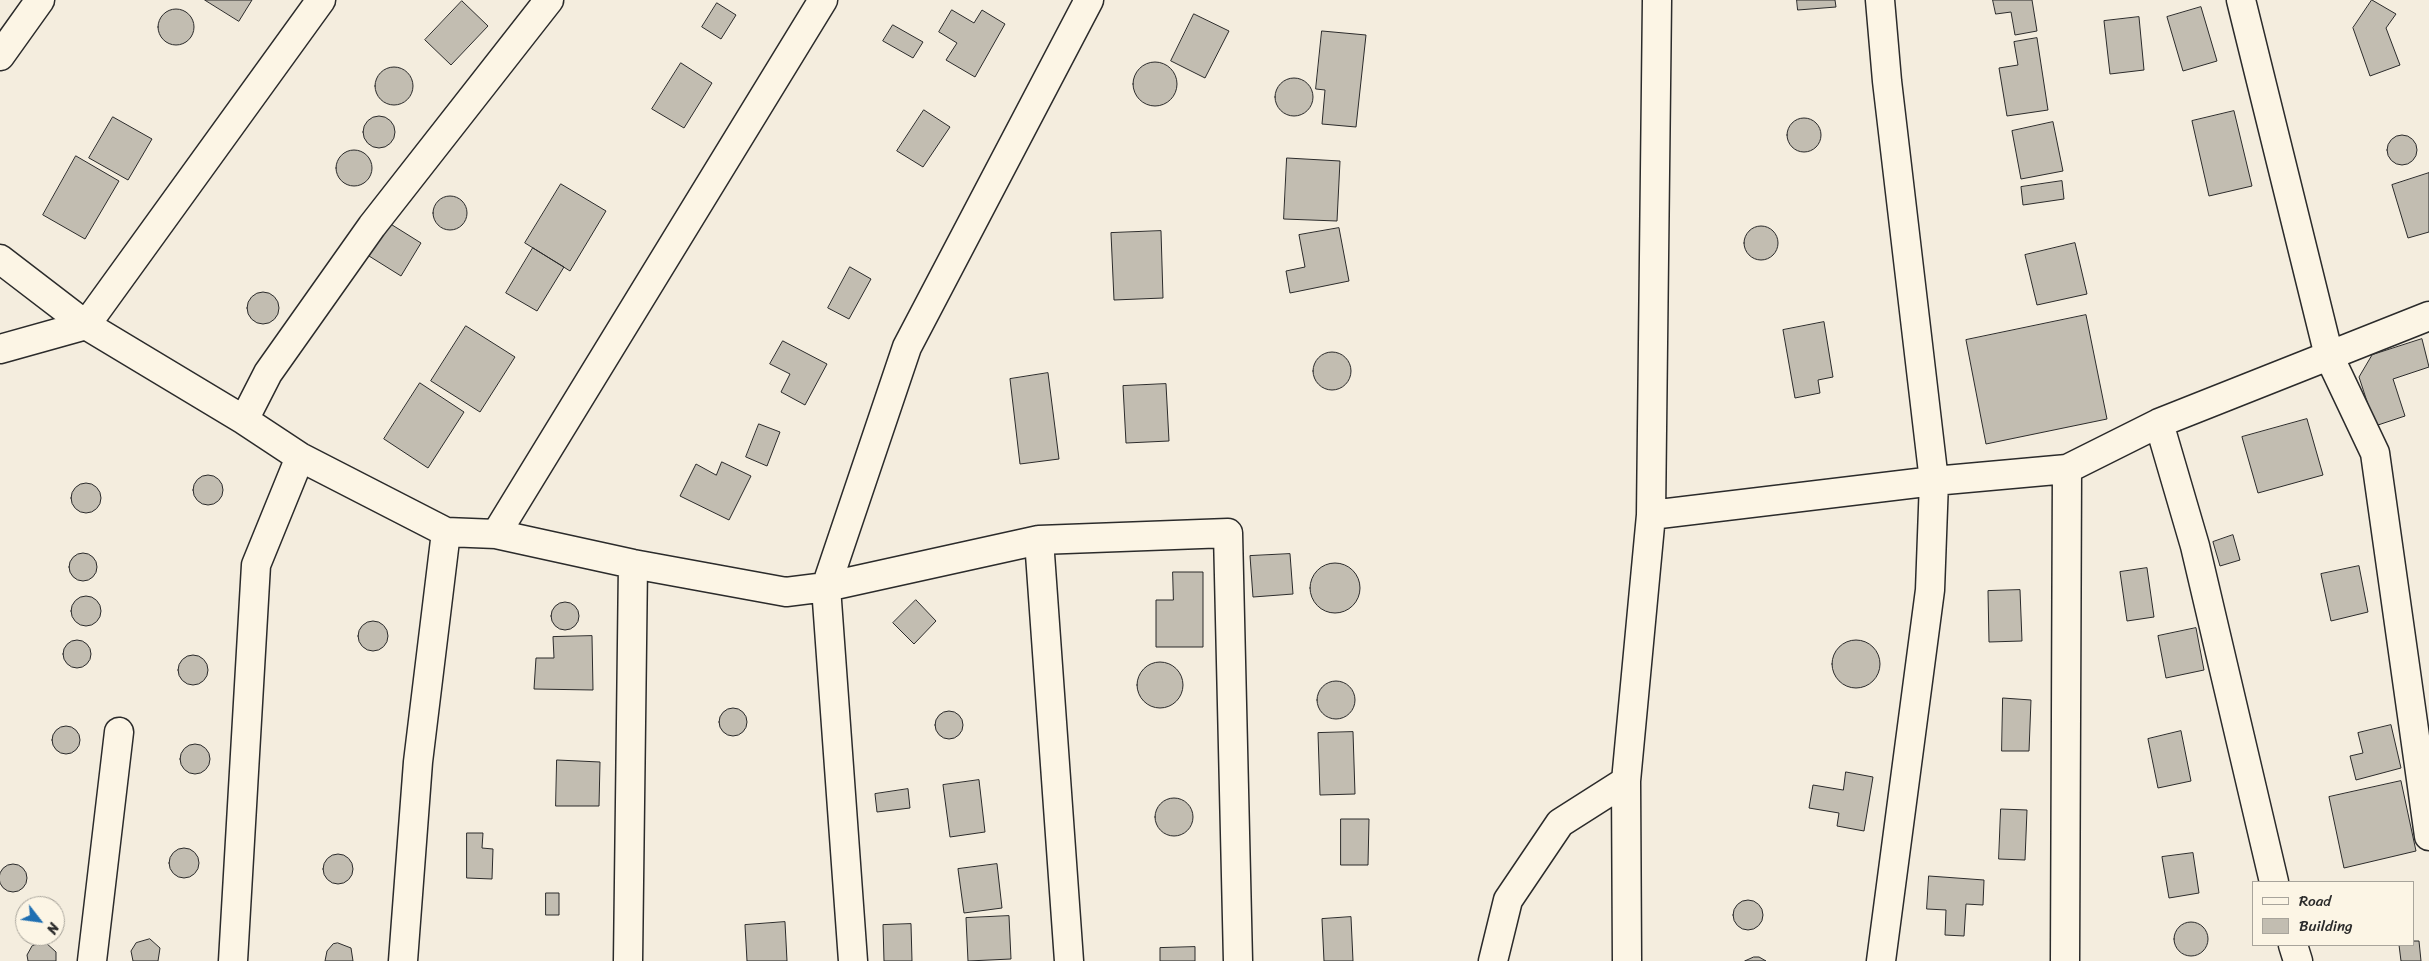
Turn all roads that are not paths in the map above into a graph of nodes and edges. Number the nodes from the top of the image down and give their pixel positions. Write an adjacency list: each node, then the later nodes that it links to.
1 (40, 0): 9 (street)
2 (321, 0): 12 (street)
3 (549, 0): 15 (street)
4 (823, 0): 22 (street)
5 (1089, 0): 25 (street)
6 (1657, 0): 20 (street)
7 (1880, 0): 19 (street)
8 (2241, 0): 14 (street)
9 (0, 56)
10 (0, 259): 12 (street)
11 (2429, 316): 14 (street)
12 (86, 324): 13 (street); 15 (street)
13 (0, 349)
14 (2329, 356): 16 (street); 28 (street)
15 (244, 420): 17 (street)
16 (2159, 423): 18 (street); 29 (street)
17 (300, 457): 21 (street); 32 (street)
18 (2067, 470): 19 (street); 41 (street)
19 (1934, 481): 20 (street); 40 (street)
20 (1651, 516): 27 (street)
21 (446, 532): 22 (street); 33 (street)
22 (496, 534): 24 (street)
23 (1039, 540): 25 (street); 36 (street); 37 (street)
24 (633, 564): 25 (street); 34 (street)
25 (826, 587): 35 (street)
26 (119, 732): 31 (street)
27 (1626, 780): 38 (street); 39 (street)
28 (2429, 836)
29 (2274, 881)
30 (2293, 946): 42 (street)
31 (92, 961)
32 (233, 961)
33 (403, 961)
34 (628, 961)
35 (853, 961)
36 (1069, 961)
37 (1238, 961)
38 (1493, 961)
39 (1628, 961)
40 (1881, 961)
41 (2065, 961)
42 (2298, 961)

